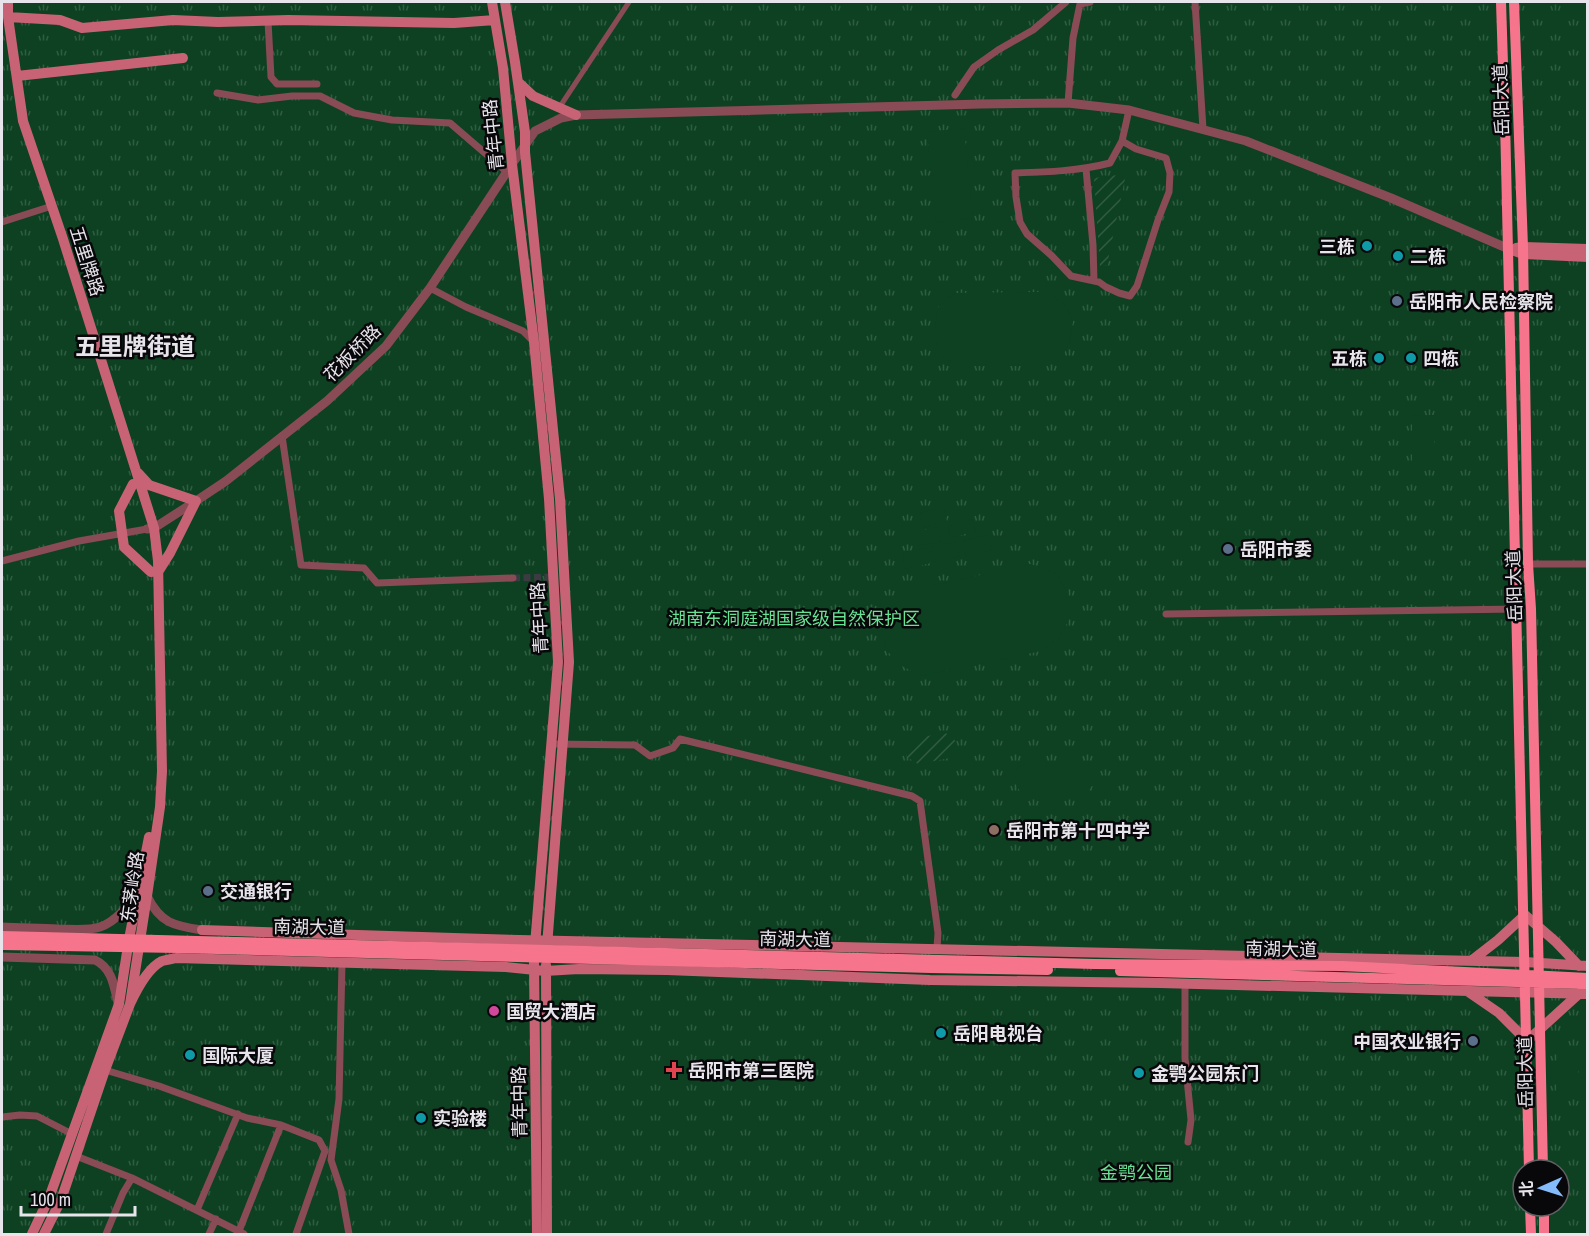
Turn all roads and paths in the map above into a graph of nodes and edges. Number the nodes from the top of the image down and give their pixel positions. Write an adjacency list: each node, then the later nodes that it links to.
1 (8, 2): 10 (main road, 五里牌路)
2 (492, 2): 11 (main road, 青年中路)
3 (505, 2): 15 (main road, 青年中路)
4 (629, 2): 20 (street)
5 (1066, 2): 18 (street)
6 (1090, 2): 19 (street)
7 (1195, 2): 23 (street)
8 (1501, 2): 30 (main road, 岳阳大道)
9 (1514, 2): 32 (main road, 岳阳大道)
10 (5, 18): 12 (main road); 14 (main road, 五里牌路); 28 (main road, 五里牌路)
11 (495, 20): 12 (main road); 26 (main road, 青年中路)
12 (268, 21): 16 (street)
13 (183, 58): 14 (main road)
14 (17, 76): 28 (main road, 五里牌路)
15 (518, 82): 20 (main road); 25 (main road, 青年中路)
16 (317, 84)
17 (217, 93): 26 (street)
18 (955, 95)
19 (1068, 103): 21 (street, 花板桥路); 22 (street, 花板桥路)
20 (560, 108): 22 (main road)
21 (1129, 110): 23 (street, 花板桥路); 24 (street)
22 (576, 116): 25 (street, 花板桥路)
23 (1203, 129): 30 (street, 花板桥路)
24 (1122, 141): 27 (street); 34 (street)
25 (525, 145): 26 (street, 花板桥路); 50 (main road, 青年中路)
26 (509, 168): 35 (street, 花板桥路); 36 (main road, 青年中路)
27 (1086, 169): 34 (street); 34 (street)
28 (49, 207): 29 (street); 38 (main road, 五里牌路); 39 (main road, 五里牌路)
29 (2, 222)
30 (1509, 249): 32 (main road); 48 (main road, 岳阳大道)
31 (1587, 249): 32 (main road)
32 (1523, 250): 33 (main road); 44 (main road, 岳阳大道)
33 (1587, 257)
34 (1095, 280)
35 (430, 288): 36 (street); 37 (street, 花板桥路)
36 (534, 342): 50 (main road, 青年中路)
37 (282, 436): 40 (street, 花板桥路); 47 (street)
38 (136, 472): 40 (main road); 41 (main road, 五里牌路)
39 (133, 484): 41 (main road, 五里牌路); 42 (main road)
40 (196, 501): 41 (street, 花板桥路); 46 (main road)
41 (151, 528): 42 (street); 46 (main road, 东茅岭路)
42 (122, 533): 43 (street); 46 (main road)
43 (2, 561)
44 (1528, 564): 45 (street); 55 (main road, 岳阳大道)
45 (1587, 564)
46 (154, 572): 51 (main road, 东茅岭路); 52 (main road, 东茅岭路)
47 (513, 578)
48 (1518, 609): 49 (street); 53 (main road, 岳阳大道)
49 (1166, 614)
50 (556, 744): 60 (street); 61 (main road, 青年中路)
51 (140, 881): 54 (street); 58 (main road, 东茅岭路)
52 (147, 896): 56 (street); 58 (main road, 东茅岭路)
53 (1525, 915): 55 (main road); 63 (main road); 64 (main road, 岳阳大道)
54 (2, 927)
55 (1539, 927): 66 (main road, 岳阳大道); 67 (main road)
56 (202, 930): 61 (main road)
57 (2, 936): 58 (main road, 南湖大道)
58 (134, 943): 59 (main road, 南湖大道); 61 (main road, 南湖大道); 76 (main road, 东茅岭路)
59 (2, 945)
60 (937, 948): 61 (main road); 63 (main road)
61 (541, 949): 68 (main road, 青年中路); 69 (main road, 南湖大道); 101 (main road, 青年中路)
62 (2, 957): 76 (street)
63 (1472, 961): 64 (main road); 69 (main road)
64 (1525, 962): 66 (main road); 71 (main road, 岳阳大道)
65 (342, 963): 68 (main road); 76 (main road); 99 (street)
66 (1539, 963): 67 (main road); 73 (main road, 岳阳大道)
67 (1583, 966): 70 (main road)
68 (544, 970): 72 (main road); 100 (main road, 青年中路)
69 (1454, 976): 71 (main road, 南湖大道); 75 (main road)
70 (1587, 977): 73 (main road, 南湖大道)
71 (1525, 983): 73 (main road, 南湖大道); 75 (main road); 78 (main road, 岳阳大道)
72 (1185, 984): 75 (main road); 84 (street)
73 (1539, 984): 74 (main road, 南湖大道); 77 (main road, 岳阳大道)
74 (1585, 989): 77 (main road)
75 (1466, 991): 78 (main road)
76 (124, 1004): 79 (main road, 东茅岭路); 83 (main road, 东茅岭路)
77 (1540, 1029): 78 (main road); 87 (main road, 岳阳大道)
78 (1527, 1041): 86 (main road, 岳阳大道)
79 (105, 1070): 80 (street); 85 (main road, 东茅岭路)
80 (238, 1114): 82 (street); 89 (street)
81 (2, 1117): 83 (street)
82 (281, 1125): 93 (street); 98 (street)
83 (72, 1134): 94 (main road, 东茅岭路)
84 (1188, 1142)
85 (76, 1156): 88 (street); 95 (main road, 东茅岭路)
86 (1529, 1158)
87 (1543, 1158)
88 (132, 1178): 89 (street); 96 (street)
89 (197, 1210): 92 (street)
90 (1530, 1218): 102 (main road)
91 (1544, 1218): 103 (main road)
92 (216, 1220): 93 (street); 97 (street)
93 (241, 1233)
94 (32, 1234)
95 (44, 1234)
96 (106, 1234)
97 (209, 1234)
98 (296, 1234)
99 (350, 1234)
100 (537, 1234)
101 (547, 1234)
102 (1530, 1234)
103 (1544, 1234)

